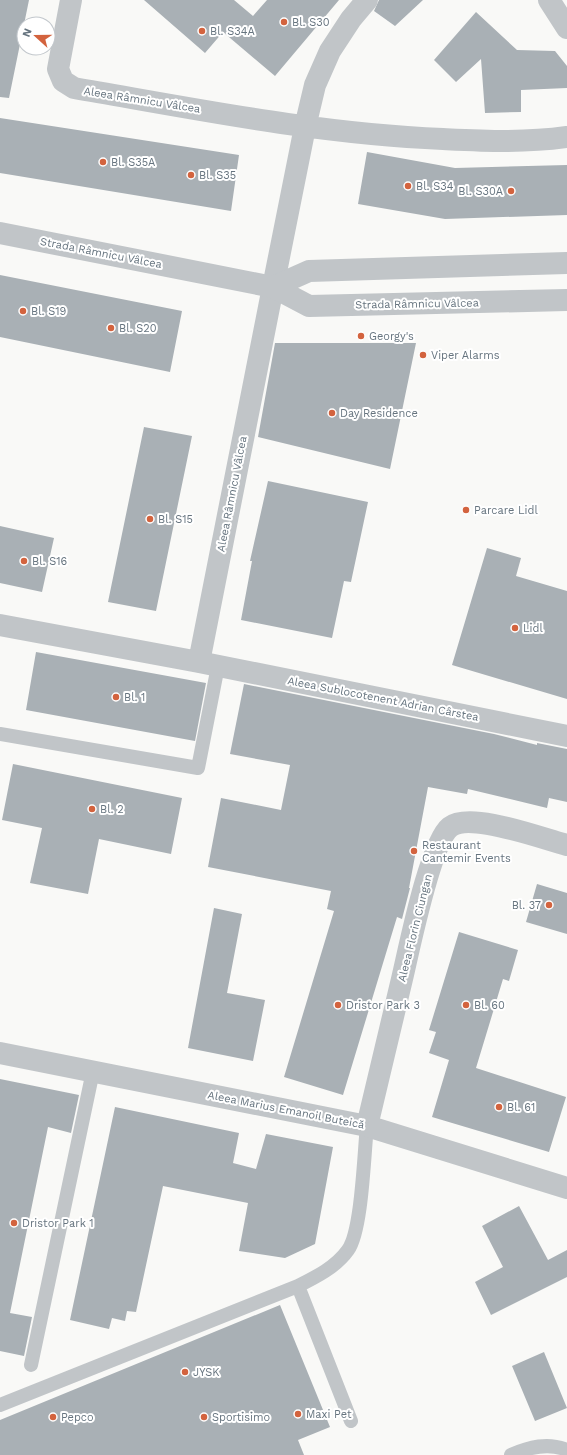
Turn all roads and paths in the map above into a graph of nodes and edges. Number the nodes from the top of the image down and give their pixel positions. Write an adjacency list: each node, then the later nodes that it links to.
1 (71, 0): 5 (street, Aleea Râmnicu Vâlcea)
2 (367, 0): 5 (street, Aleea Râmnicu Vâlcea)
3 (549, 0): 4 (street)
4 (567, 28)
5 (305, 127): 6 (street); 9 (street, Aleea Râmnicu Vâlcea)
6 (567, 137)
7 (0, 233): 9 (street, Strada Râmnicu Vâlcea)
8 (567, 263): 9 (street)
9 (273, 287): 10 (street, Strada Râmnicu Vâlcea); 12 (street, Aleea Râmnicu Vâlcea)
10 (567, 300)
11 (1, 631): 12 (street)
12 (209, 664): 13 (lane); 14 (street, Aleea Sublocotenent Adrian Cârstea)
13 (0, 734)
14 (567, 736)
15 (567, 845): 18 (street, Aleea Florin Ciungan)
16 (0, 1053): 17 (street, Aleea Marius Emanoil Buteică)
17 (93, 1071): 18 (street, Aleea Marius Emanoil Buteică); 21 (lane)
18 (367, 1126): 19 (street, Aleea Marius Emanoil Buteică); 20 (lane)
19 (567, 1187)
20 (298, 1286): 22 (lane); 23 (lane)
21 (31, 1365)
22 (0, 1405)
23 (351, 1421)
24 (567, 1450): 25 (lane)
25 (511, 1455)

